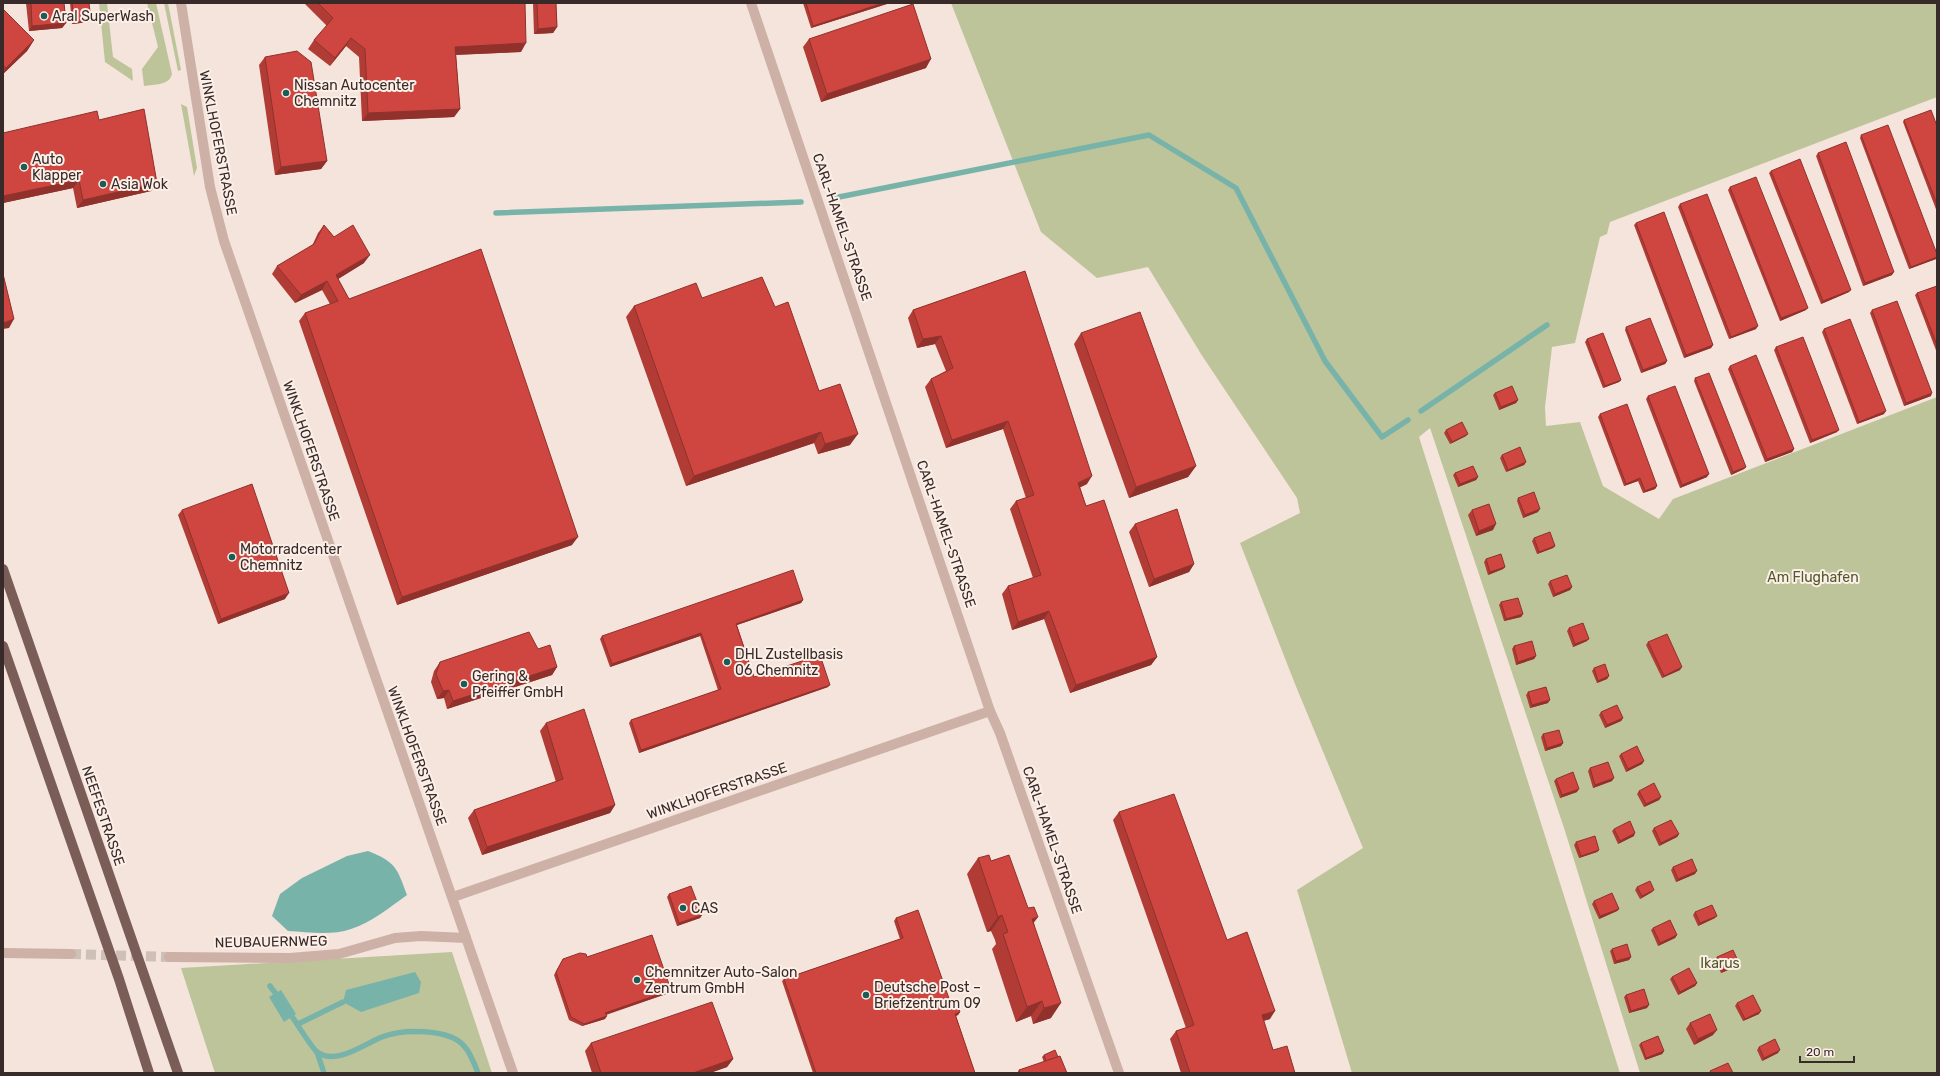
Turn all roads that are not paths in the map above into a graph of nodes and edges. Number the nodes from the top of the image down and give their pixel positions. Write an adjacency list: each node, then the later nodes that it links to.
1 (181, 3): 6 (street, WINKLHOFERSTRASSE)
2 (751, 3): 5 (street, CARL-HAMEL-STRASSE)
3 (3, 569): 12 (main road, NEEFESTRASSE)
4 (3, 646): 11 (main road)
5 (990, 711): 6 (street, WINKLHOFERSTRASSE); 14 (street, CARL-HAMEL-STRASSE)
6 (453, 897): 7 (street, WINKLHOFERSTRASSE)
7 (466, 938): 10 (street, NEUBAUERNWEG); 13 (street, WINKLHOFERSTRASSE)
8 (3, 953): 9 (street)
9 (71, 954)
10 (169, 957)
11 (149, 1073)
12 (178, 1073)
13 (513, 1073)
14 (1119, 1073)

